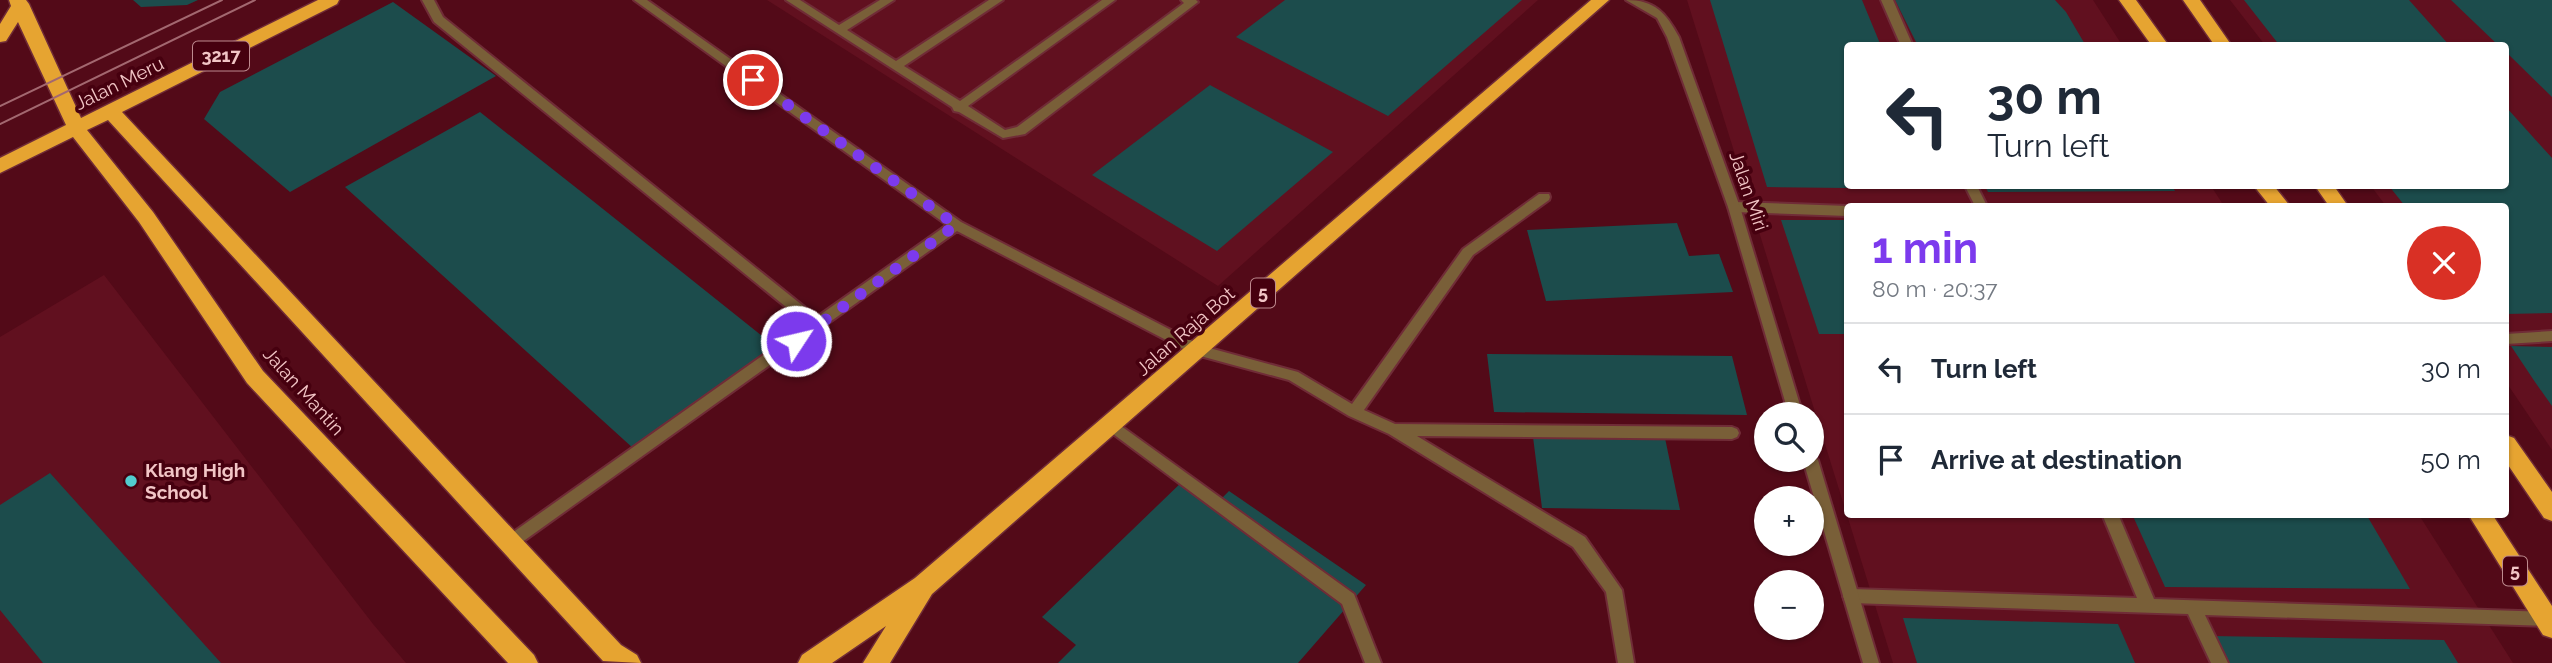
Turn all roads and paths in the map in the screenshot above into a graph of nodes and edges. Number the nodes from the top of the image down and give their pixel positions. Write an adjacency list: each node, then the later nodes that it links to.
1 (331, 0): 22 (highway, Jalan Meru / 3217)
2 (428, 0): 31 (street)
3 (640, 0): 30 (street)
4 (792, 0): 15 (street)
5 (888, 0): 15 (street)
6 (997, 0): 20 (street)
7 (1109, 0): 21 (street)
8 (1187, 0): 21 (street)
9 (1601, 0): 34 (highway, Jalan Raja Bot / 5)
10 (1632, 0): 28 (street, Jalan Miri)
11 (1886, 0): 17 (street)
12 (2191, 0): 19 (highway)
13 (2127, 1): 18 (highway)
14 (19, 2): 16 (highway); 23 (highway, Jalan Mantin)
15 (838, 30): 20 (street)
16 (0, 37)
17 (1905, 42)
18 (2158, 42)
19 (2221, 42)
20 (896, 66): 21 (street)
21 (958, 108)
22 (110, 111): 23 (highway, Jalan Meru / 3217); 45 (highway)
23 (76, 128): 24 (highway, Jalan Meru / 3217); 51 (highway, Jalan Mantin)
24 (0, 166)
25 (2266, 189): 27 (highway)
26 (1544, 197): 36 (street)
27 (2278, 203)
28 (1734, 207): 29 (street); 35 (street, Jalan Miri)
29 (1844, 211)
30 (956, 225): 31 (street); 34 (street)
31 (818, 325): 45 (street)
32 (2552, 336): 33 (street)
33 (2509, 339)
34 (1198, 350): 36 (street); 37 (highway, Jalan Raja Bot / 5)
35 (1792, 402)
36 (1354, 412): 38 (street)
37 (1110, 424): 46 (highway, Jalan Raja Bot / 5); 55 (street)
38 (1394, 430): 39 (street); 56 (street)
39 (1732, 433)
40 (2509, 448): 42 (highway)
41 (1814, 472): 47 (street)
42 (2552, 511)
43 (2112, 518): 48 (street)
44 (2482, 518): 50 (highway, 5)
45 (511, 543): 52 (highway)
46 (925, 586): 53 (highway); 54 (highway, 5)
47 (1851, 596): 48 (street); 57 (street)
48 (2148, 605): 49 (street)
49 (2192, 606): 50 (street); 58 (street)
50 (2549, 623)
51 (524, 663)
52 (628, 663)
53 (811, 663)
54 (876, 663)
55 (1373, 663)
56 (1626, 663)
57 (1871, 663)
58 (2220, 663)

